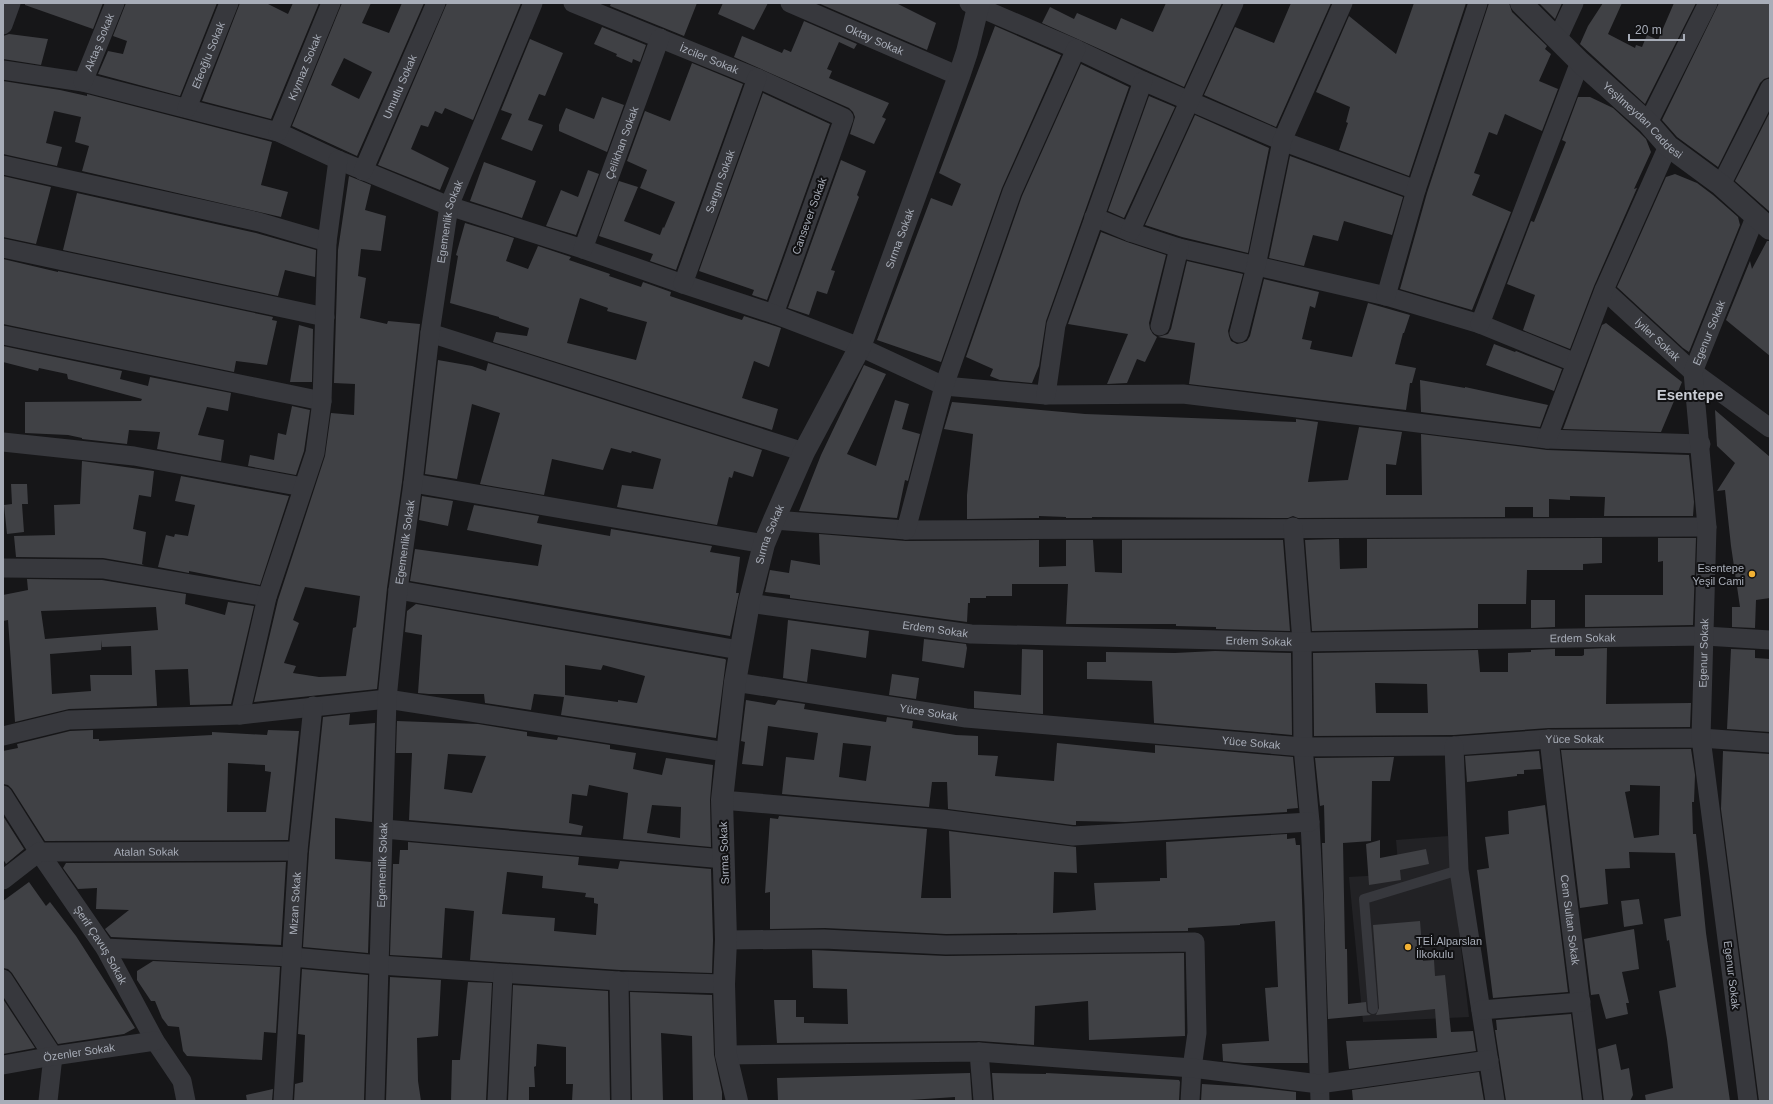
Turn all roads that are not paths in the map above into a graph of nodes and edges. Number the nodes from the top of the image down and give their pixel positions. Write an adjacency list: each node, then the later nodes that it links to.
1 (11, 3): 16 (street)
2 (115, 3): 24 (street, Aktaş Sokak)
3 (229, 3): 28 (street, Efeoğlu Sokak)
4 (331, 3): 31 (street, Kıymaz Sokak)
5 (436, 3): 36 (street, Umutlu Sokak)
6 (533, 3): 39 (street, Egemenlik Sokak)
7 (573, 3): 17 (street, İzciler Sokak)
8 (790, 3): 22 (street, Oktay Sokak)
9 (1234, 3): 27 (street)
10 (1343, 3): 32 (street)
11 (1478, 3): 38 (street)
12 (1521, 3): 18 (street, Yeşilmeydan Caddesi)
13 (1574, 3): 18 (street)
14 (1708, 3): 30 (street)
15 (975, 5): 19 (street); 22 (street, Sırma Sokak)
16 (3, 25)
17 (660, 38): 23 (street, İzciler Sokak); 46 (street, Çelikhan Sokak)
18 (1557, 40): 20 (street, Yeşilmeydan Caddesi)
19 (1076, 49): 25 (street); 61 (street)
20 (1580, 62): 30 (street, Yeşilmeydan Caddesi); 53 (street)
21 (3, 70): 24 (street)
22 (959, 76): 58 (street, Sırma Sokak)
23 (757, 78): 29 (street, İzciler Sokak); 48 (street, Sargın Sokak)
24 (83, 82): 28 (street)
25 (1143, 82): 27 (street); 40 (street)
26 (1770, 88): 37 (street)
27 (1188, 101): 32 (street); 42 (street)
28 (187, 108): 31 (street)
29 (844, 118): 51 (street, Cansever Sokak)
30 (1648, 123): 33 (street, Yeşilmeydan Caddesi)
31 (278, 132): 34 (street)
32 (1282, 141): 38 (street); 47 (street)
33 (1668, 146): 37 (street, Yeşilmeydan Caddesi); 49 (street)
34 (338, 160): 36 (street); 43 (street)
35 (3, 165): 43 (street)
36 (363, 170): 39 (street)
37 (1721, 184): 41 (street, Yeşilmeydan Caddesi)
38 (1416, 190): 50 (street)
39 (449, 206): 46 (street); 55 (street, Egemenlik Sokak)
40 (1094, 217): 42 (street); 62 (street)
41 (1763, 222): 60 (street, Egenur Sokak)
42 (1130, 232): 45 (street)
43 (328, 242): 52 (street)
44 (3, 248): 52 (street)
45 (1179, 248): 47 (street); 54 (street)
46 (583, 249): 48 (street)
47 (1256, 266): 50 (street); 56 (street)
48 (683, 284): 51 (street)
49 (1604, 290): 59 (street); 60 (street, İyiler Sokak)
50 (1386, 296): 53 (street)
51 (774, 314): 58 (street)
52 (325, 317): 63 (street)
53 (1480, 324): 59 (street)
54 (1160, 326)
55 (430, 333): 68 (street); 69 (street, Egemenlik Sokak)
56 (1239, 333)
57 (3, 335): 63 (street)
58 (860, 347): 61 (street); 68 (street, Sırma Sokak)
59 (1576, 363): 65 (street)
60 (1693, 372): 64 (street, İyiler Sokak); 66 (street, Egenur Sokak)
61 (944, 386): 62 (street); 74 (street)
62 (1046, 395): 65 (street)
63 (322, 402): 70 (street)
64 (1770, 428)
65 (1547, 439): 66 (street)
66 (1700, 444): 73 (street, Egenur Sokak)
67 (5, 445): 70 (street)
68 (804, 452): 71 (street, Sırma Sokak)
69 (413, 483): 75 (street); 77 (street, Egemenlik Sokak)
70 (304, 487): 78 (street)
71 (774, 520): 74 (street); 75 (street, Sırma Sokak)
72 (1293, 527): 73 (street); 74 (street); 82 (street)
73 (1708, 527): 80 (street, Egenur Sokak)
74 (906, 530)
75 (764, 544): 79 (street, Sırma Sokak)
76 (3, 568): 78 (street)
77 (398, 590): 83 (street); 85 (street, Egemenlik Sokak)
78 (267, 597): 87 (street)
79 (749, 603): 82 (street, Erdem Sokak); 83 (street, Sırma Sokak)
80 (1705, 636): 81 (street, Erdem Sokak); 82 (street, Erdem Sokak); 89 (street, Egenur Sokak)
81 (1770, 640)
82 (1302, 642): 93 (street)
83 (739, 650): 84 (street, Sırma Sokak)
84 (735, 682): 93 (street, Yüce Sokak); 94 (street, Sırma Sokak)
85 (387, 699): 86 (street); 94 (street); 98 (street, Egemenlik Sokak)
86 (313, 706): 87 (street); 99 (street, Mizan Sokak)
87 (240, 715): 88 (street)
88 (3, 736)
89 (1701, 738): 90 (street, Yüce Sokak); 91 (street, Yüce Sokak); 134 (street, Egenur Sokak)
90 (1549, 739): 92 (street, Yüce Sokak); 112 (street, Cem Sultan Sokak)
91 (1770, 743)
92 (1454, 746): 93 (street, Yüce Sokak); 102 (street)
93 (1303, 747): 97 (street)
94 (726, 752): 96 (street, Sırma Sokak)
95 (3, 795): 100 (street, Şerif Çavuş Sokak)
96 (722, 800): 97 (street); 101 (street, Sırma Sokak)
97 (1310, 822): 122 (street)
98 (384, 829): 101 (street); 107 (street, Egemenlik Sokak)
99 (298, 851): 100 (street, Atalan Sokak); 106 (street, Mizan Sokak)
100 (39, 852): 103 (street); 105 (street, Şerif Çavuş Sokak)
101 (724, 859): 104 (street, Sırma Sokak)
102 (1459, 870): 113 (lane); 114 (street)
103 (3, 880)
104 (726, 940): 111 (street, Sırma Sokak); 121 (street)
105 (105, 948): 106 (street); 115 (street, Şerif Çavuş Sokak)
106 (292, 957): 107 (street); 125 (street, Mizan Sokak)
107 (380, 965): 108 (street); 126 (street, Egemenlik Sokak)
108 (503, 974): 110 (street); 127 (street)
109 (3, 979): 118 (street)
110 (619, 980): 111 (street); 128 (street)
111 (724, 984): 117 (street, Sırma Sokak)
112 (1581, 1002): 114 (street); 133 (street, Cem Sultan Sokak)
113 (1372, 1009)
114 (1481, 1010): 119 (street)
115 (155, 1042): 118 (street, Özenler Sokak); 124 (street, Şerif Çavuş Sokak)
116 (979, 1052): 117 (street); 121 (street); 130 (street)
117 (726, 1055): 129 (street, Sırma Sokak)
118 (53, 1056): 120 (street, Özenler Sokak); 123 (street)
119 (1490, 1060): 122 (street); 132 (street)
120 (3, 1065)
121 (1192, 1068): 122 (street); 131 (street)
122 (1320, 1092)
123 (48, 1101)
124 (186, 1101)
125 (283, 1101)
126 (375, 1101)
127 (497, 1101)
128 (621, 1101)
129 (737, 1101)
130 (983, 1101)
131 (1190, 1101)
132 (1495, 1101)
133 (1593, 1101)
134 (1748, 1101)

